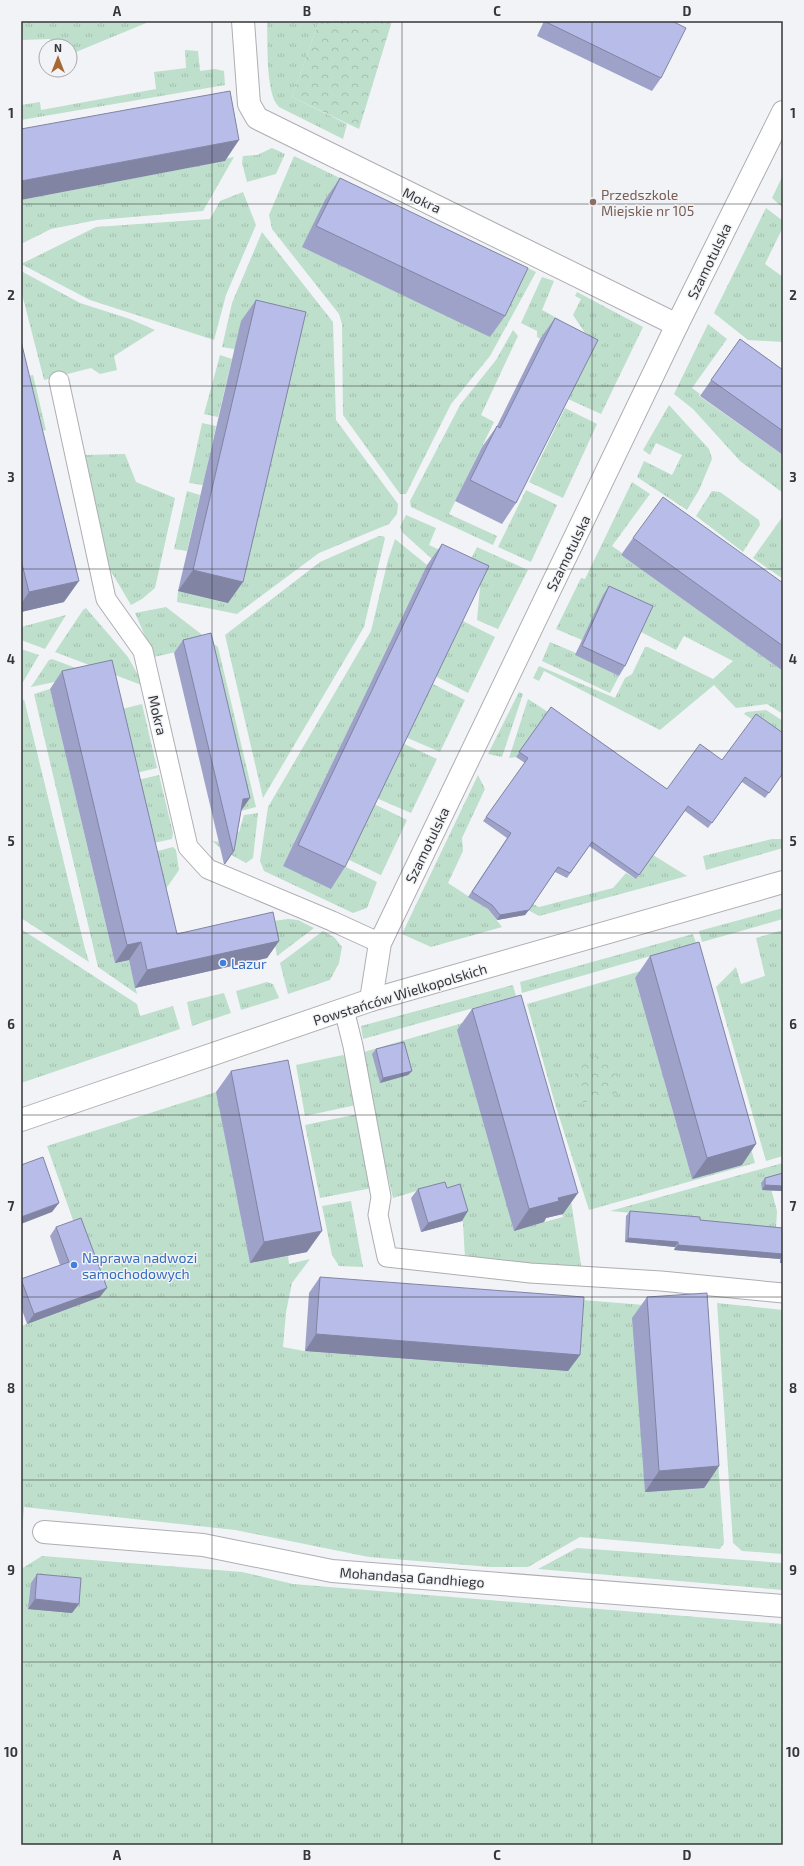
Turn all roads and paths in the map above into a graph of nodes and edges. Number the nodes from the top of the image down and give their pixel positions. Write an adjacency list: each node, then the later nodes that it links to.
1 (243, 21): 3 (street, Mokra)
2 (783, 112): 3 (street, Szamotulska)
3 (677, 325): 6 (street, Szamotulska)
4 (59, 381): 6 (lane, Mokra)
5 (783, 882): 7 (street, Powstańców Wielkopolskich)
6 (380, 943): 7 (street, Szamotulska)
7 (371, 1000): 8 (street, Powstańców Wielkopolskich)
8 (344, 1009): 9 (street, Powstańców Wielkopolskich); 10 (lane)
9 (21, 1120)
10 (783, 1293)
11 (44, 1532): 12 (street, Mohandasa Gandhiego)
12 (783, 1606)

